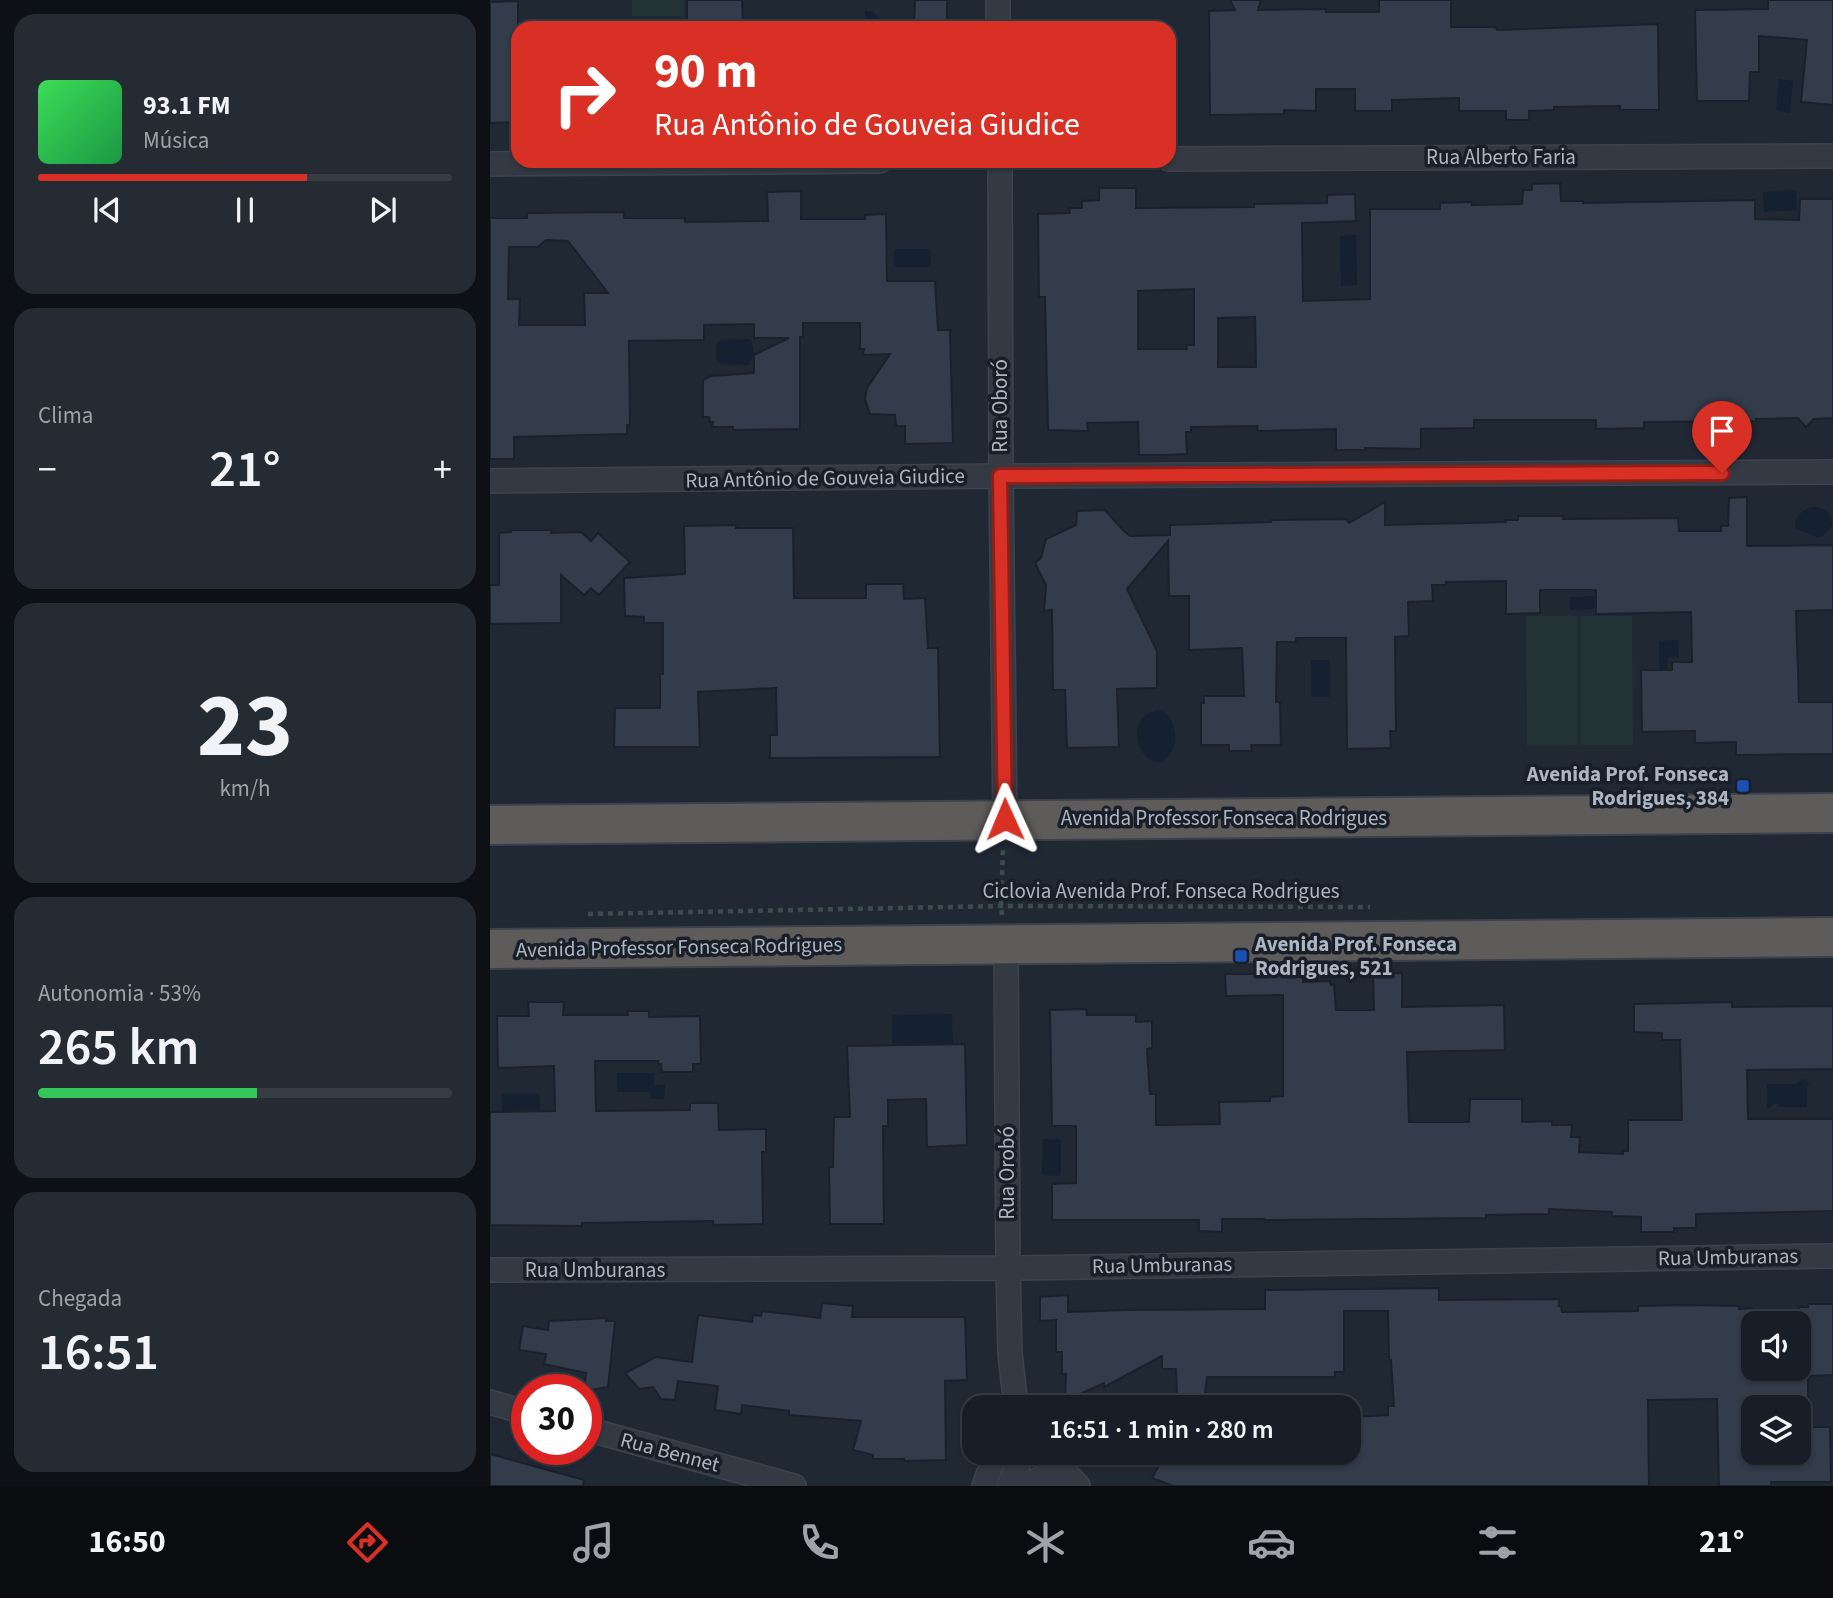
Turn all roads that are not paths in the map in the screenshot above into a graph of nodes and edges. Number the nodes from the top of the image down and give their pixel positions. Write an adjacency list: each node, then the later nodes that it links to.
1 (998, 0): 2 (street)
2 (998, 21)
3 (1833, 156): 4 (street, Rua Alberto Faria)
4 (1176, 159)
5 (490, 164): 6 (street)
6 (511, 164)
7 (1000, 168): 9 (street, Rua Oboró)
8 (1833, 472): 9 (street, Rua Antônio de Gouveia Giudice)
9 (1000, 476): 10 (street, Rua Antônio de Gouveia Giudice); 12 (street, Rua Oboró)
10 (490, 481)
11 (1833, 813): 12 (highway, Avenida Professor Fonseca Rodrigues)
12 (1005, 819): 13 (highway, Avenida Professor Fonseca Rodrigues)
13 (490, 825)
14 (1833, 937): 15 (highway, Avenida Professor Fonseca Rodrigues)
15 (1006, 944): 16 (highway, Avenida Professor Fonseca Rodrigues); 18 (street, Rua Orobó)
16 (490, 949)
17 (1833, 1256): 18 (street, Rua Umburanas)
18 (1008, 1268): 19 (street, Rua Umburanas); 20 (street, Rua Orobó)
19 (490, 1270)
20 (1013, 1395)
21 (490, 1402): 22 (street)
22 (511, 1408)
23 (602, 1433): 27 (street, Rua Bennet)
24 (991, 1465): 28 (street)
25 (1019, 1465): 29 (street)
26 (1057, 1465): 31 (street)
27 (794, 1486)
28 (984, 1486)
29 (1009, 1486)
30 (1024, 1486): 31 (street)
31 (1076, 1486)

